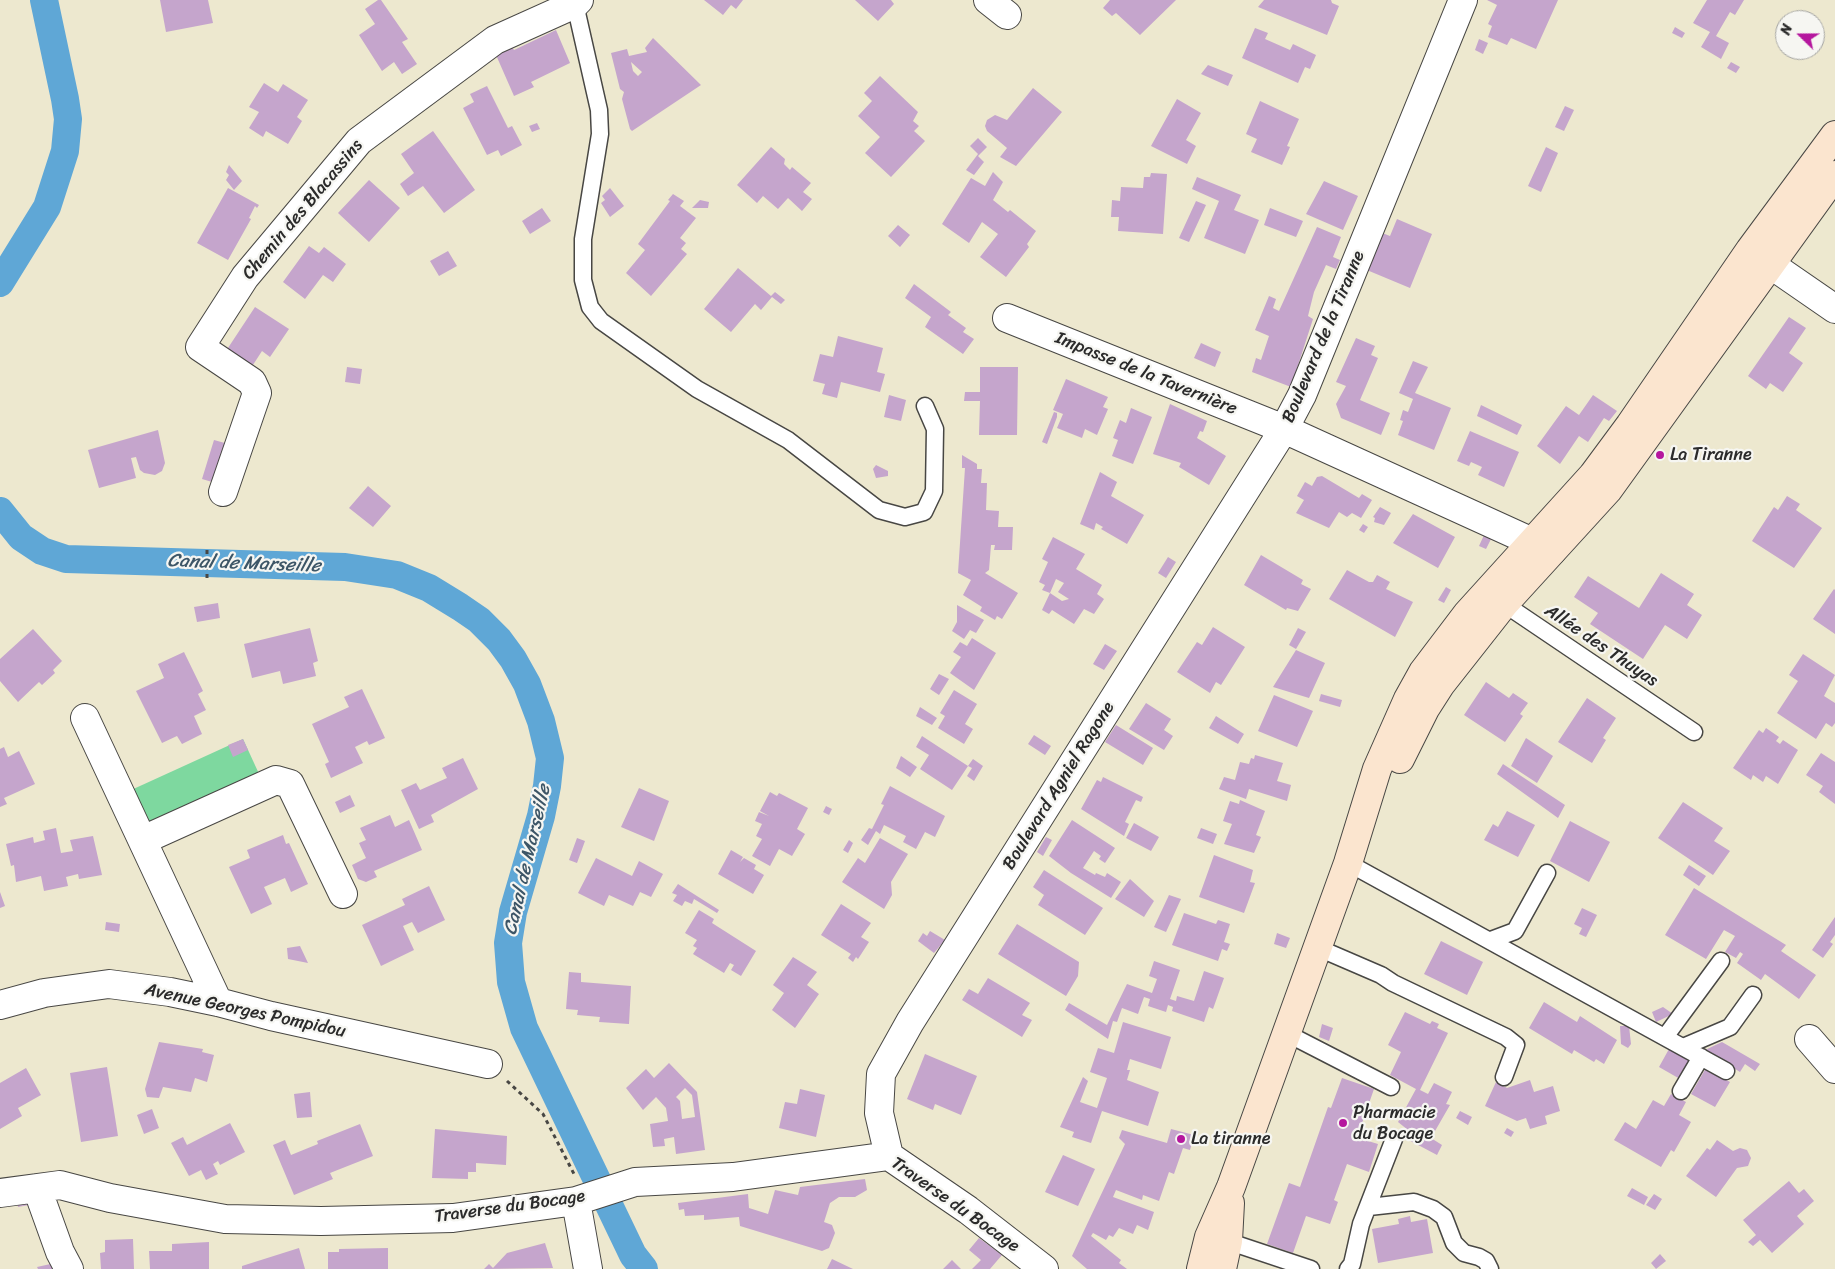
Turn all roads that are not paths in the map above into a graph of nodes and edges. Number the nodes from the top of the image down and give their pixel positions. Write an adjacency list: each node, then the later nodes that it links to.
1 (1463, 0): 9 (street, Boulevard de la Tiranne)
2 (577, 2): 8 (lane); 10 (street, Chemin des Blacassins)
3 (1835, 135): 5 (main road)
4 (1835, 175): 5 (main road)
5 (1760, 257): 6 (street); 11 (main road)
6 (1835, 309)
7 (1007, 318): 9 (street, Impasse de la Tavernière)
8 (925, 406)
9 (1284, 429): 11 (street, Boulevard de la Tiranne); 37 (street, Boulevard Agniel Ragone)
10 (223, 492)
11 (1542, 547): 12 (main road)
12 (1495, 598): 14 (lane, Allée des Thuyas); 16 (main road)
13 (85, 718): 15 (street)
14 (1694, 732)
15 (143, 840): 18 (street); 23 (street)
16 (1348, 863): 19 (lane); 20 (main road)
17 (1547, 873): 19 (lane)
18 (343, 894)
19 (1491, 940): 26 (lane)
20 (1316, 947): 25 (main road); 33 (lane)
21 (1721, 961): 26 (lane)
22 (1753, 995): 28 (lane)
23 (218, 1002): 24 (street, Avenue Georges Pompidou); 30 (street, Avenue Georges Pompidou)
24 (0, 1005)
25 (1286, 1033): 34 (lane); 42 (main road)
26 (1665, 1037): 28 (lane)
27 (1809, 1039): 31 (street)
28 (1683, 1047): 29 (lane)
29 (1701, 1057): 32 (lane); 35 (lane)
30 (488, 1064)
31 (1835, 1069)
32 (1726, 1071)
33 (1504, 1077)
34 (1391, 1087)
35 (1681, 1091)
36 (1394, 1139): 41 (lane)
37 (889, 1156): 40 (street, Traverse du Bocage); 45 (street, Traverse du Bocage)
38 (37, 1188): 39 (street, Traverse du Bocage); 40 (street, Traverse du Bocage); 43 (street)
39 (0, 1193)
40 (583, 1198): 44 (street)
41 (1369, 1208): 49 (lane); 50 (lane)
42 (1219, 1239): 46 (main road); 47 (main road); 48 (lane)
43 (69, 1269)
44 (588, 1269)
45 (1044, 1269)
46 (1201, 1269)
47 (1222, 1269)
48 (1311, 1269)
49 (1348, 1269)
50 (1490, 1269)

